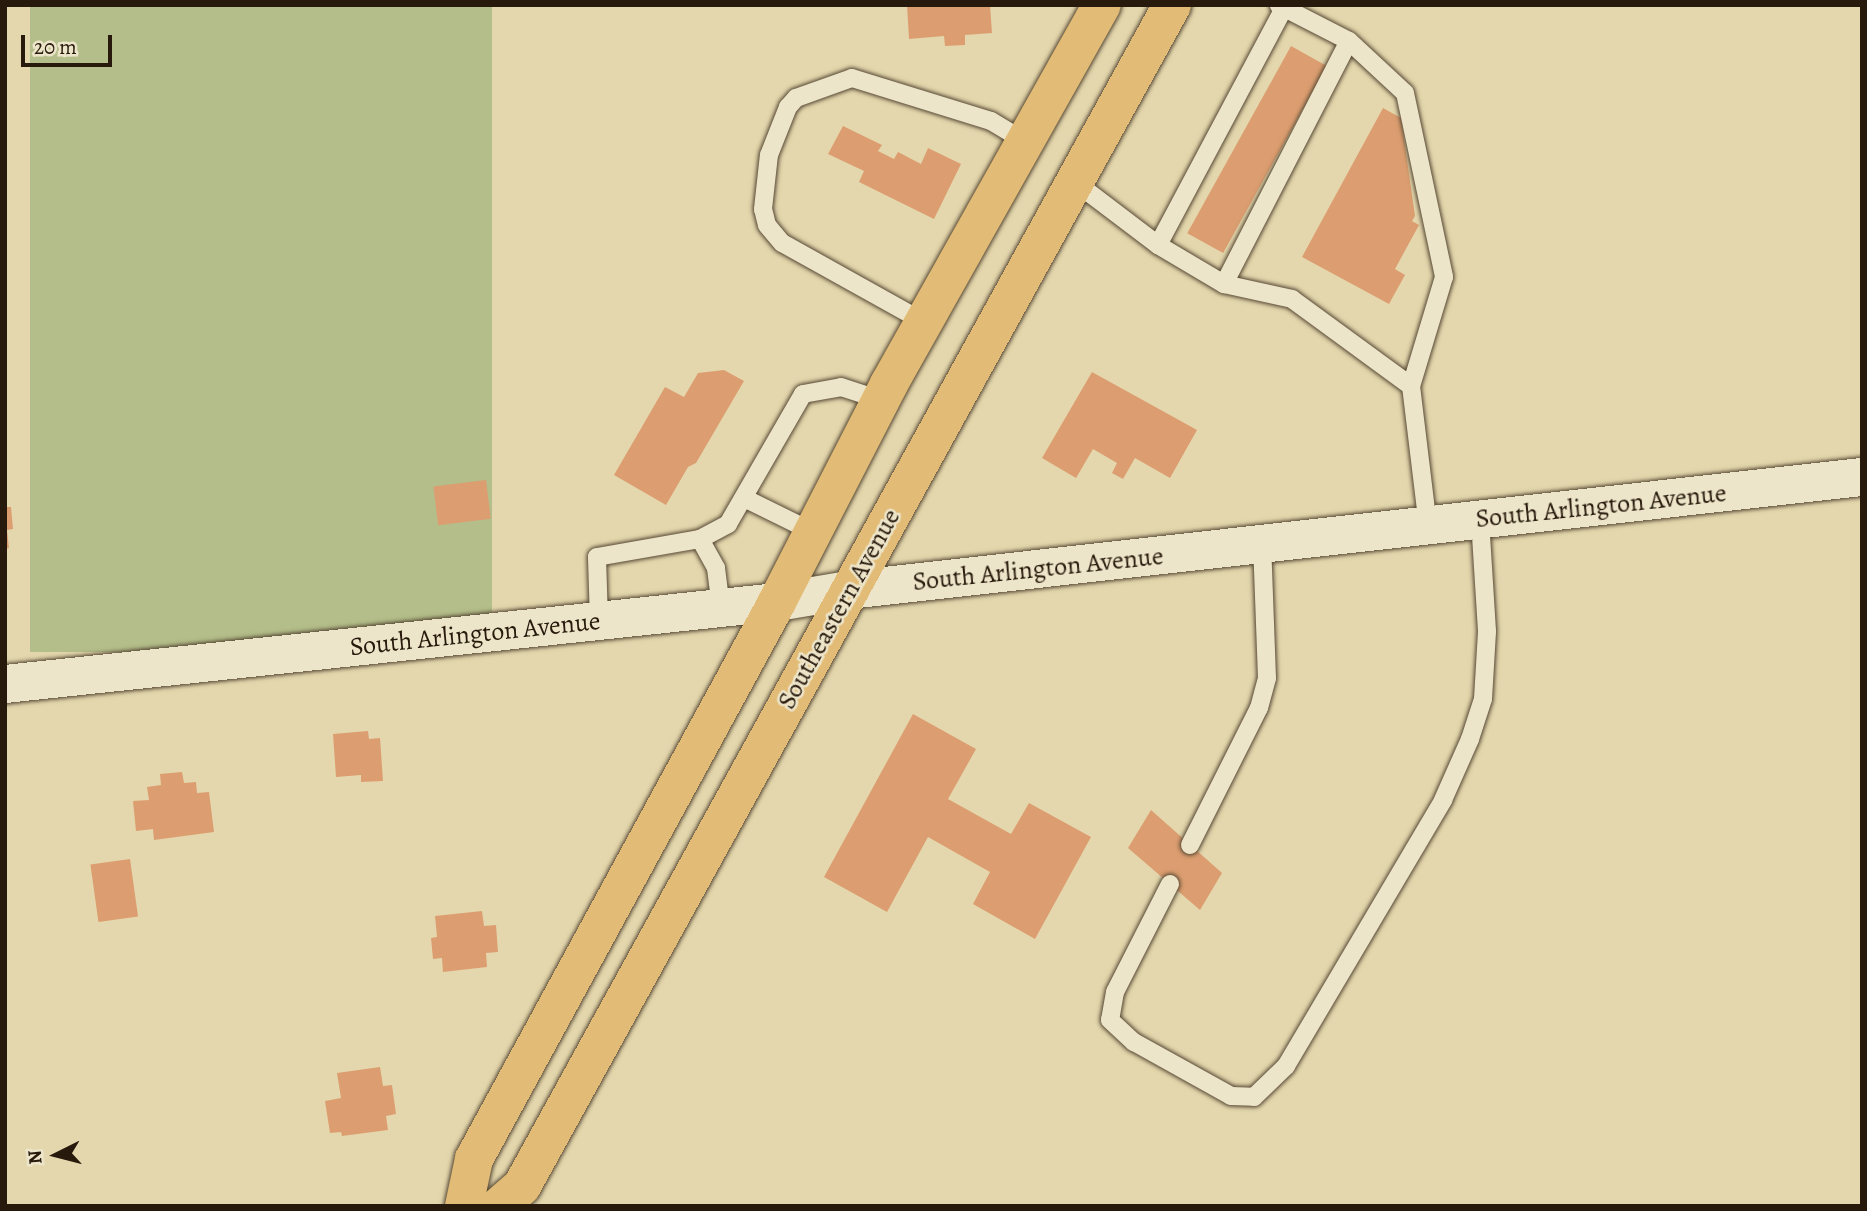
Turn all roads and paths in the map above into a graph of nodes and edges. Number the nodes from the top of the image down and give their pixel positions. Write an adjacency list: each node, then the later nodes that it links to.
1 (1102, 5): 5 (main road)
2 (1172, 5): 6 (main road, Southeastern Avenue)
3 (1282, 7): 4 (lane); 7 (lane)
4 (1349, 41): 8 (lane); 10 (lane)
5 (1026, 142): 9 (main road); 9 (lane)
6 (1075, 182): 7 (lane); 19 (main road, Southeastern Avenue)
7 (1158, 245): 8 (lane)
8 (1224, 284): 10 (lane)
9 (925, 322): 11 (main road)
10 (1411, 386): 15 (lane)
11 (881, 400): 13 (lane); 16 (main road)
12 (1862, 477): 14 (main road, South Arlington Avenue)
13 (744, 498): 16 (lane); 17 (lane)
14 (1480, 520): 15 (main road, South Arlington Avenue); 25 (lane)
15 (1428, 526): 18 (main road, South Arlington Avenue)
16 (813, 532): 20 (main road)
17 (700, 539): 21 (lane); 22 (lane)
18 (1262, 544): 19 (main road, South Arlington Avenue); 24 (lane)
19 (849, 590): 20 (main road, South Arlington Avenue); 27 (main road, Southeastern Avenue)
20 (777, 602): 21 (main road, South Arlington Avenue); 26 (main road)
21 (721, 608): 22 (main road, South Arlington Avenue)
22 (600, 621): 23 (main road, South Arlington Avenue)
23 (5, 684)
24 (1190, 845)
25 (1170, 884)
26 (464, 1206)
27 (499, 1206)

